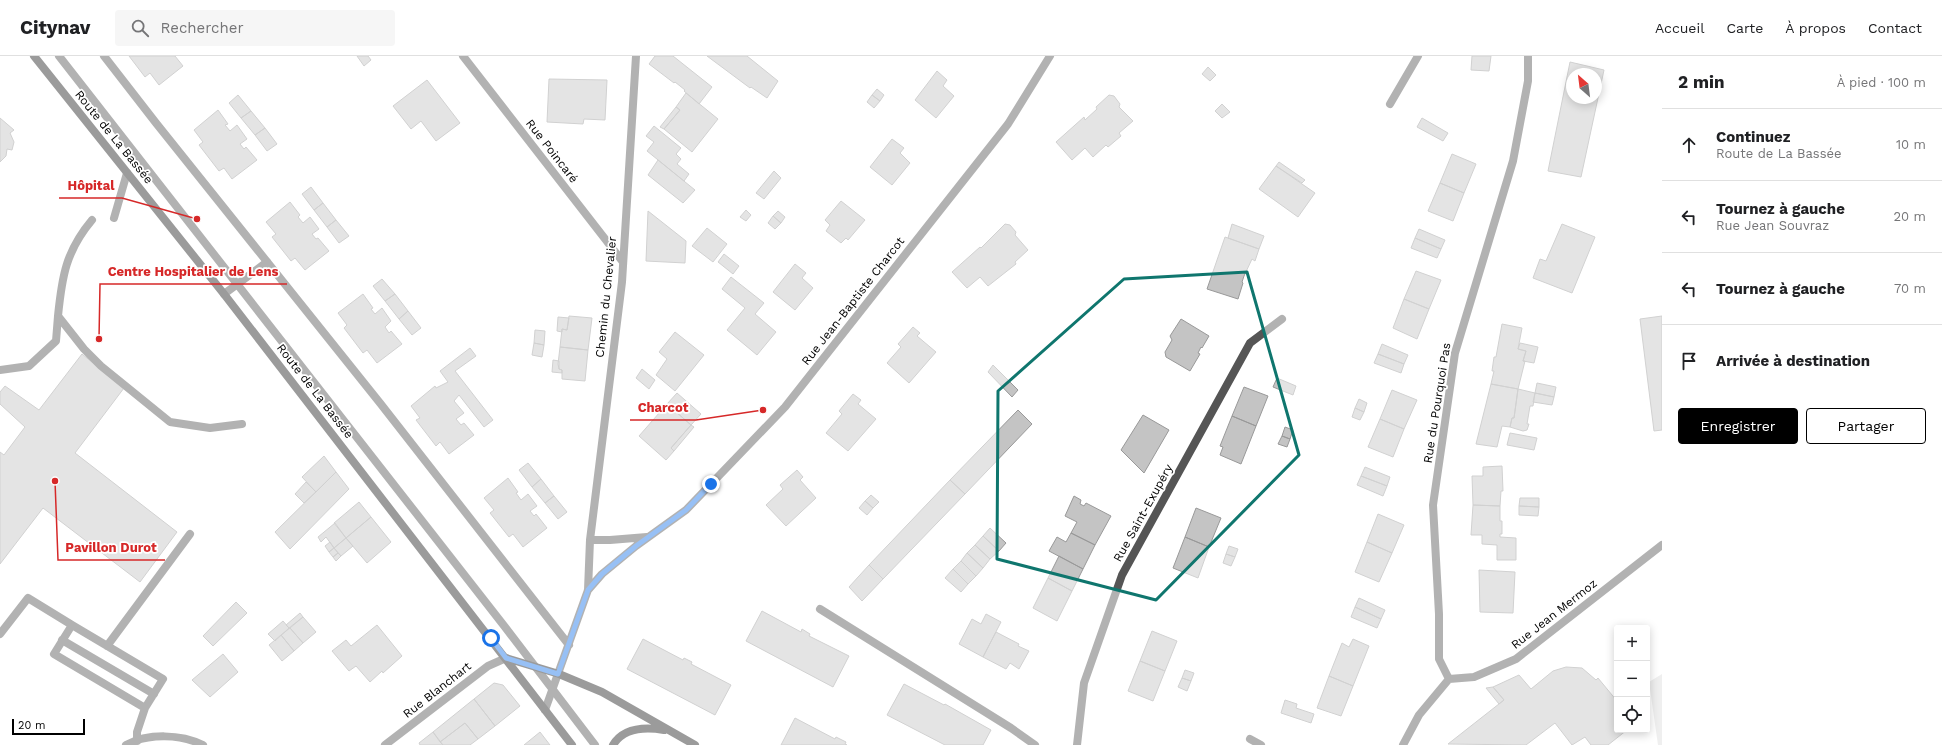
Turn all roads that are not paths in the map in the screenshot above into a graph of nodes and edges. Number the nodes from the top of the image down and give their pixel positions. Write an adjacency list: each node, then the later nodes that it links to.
1 (34, 56): 10 (main road, Route de La Bassée)
2 (59, 56): 15 (street)
3 (104, 56): 13 (street)
4 (462, 56): 14 (street, Rue Poincaré)
5 (636, 56): 14 (street, Chemin du Chevalier)
6 (1050, 56): 22 (street, Rue Jean-Baptiste Charcot)
7 (1418, 56): 9 (street)
8 (1528, 56): 35 (street, Rue du Pourquoi Pas)
9 (1390, 104)
10 (127, 173): 11 (street); 16 (main road, Route de La Bassée)
11 (114, 218)
12 (92, 220): 17 (street)
13 (267, 262): 15 (street); 30 (street)
14 (623, 262): 23 (street, Chemin du Chevalier)
15 (237, 283): 16 (street); 33 (street)
16 (224, 294): 32 (main road, Route de La Bassée)
17 (58, 316): 19 (street); 20 (street)
18 (1282, 319): 51 (street, Rue Saint-Exupéry)
19 (0, 370)
20 (242, 424)
21 (190, 534): 31 (street)
22 (648, 536): 23 (street, Rue Jean-Baptiste Charcot); 25 (street, Rue Jean-Baptiste Charcot)
23 (590, 540): 25 (street, Rue Jean-Baptiste Charcot)
24 (1662, 545): 35 (street, Rue Jean Mermoz)
25 (588, 590): 30 (street, Rue Jean-Baptiste Charcot)
26 (820, 609): 50 (street)
27 (72, 624): 28 (street); 29 (street); 31 (street)
28 (0, 634)
29 (62, 640): 37 (street); 38 (street)
30 (569, 645): 34 (street, Rue Jean-Baptiste Charcot)
31 (107, 646): 37 (street)
32 (506, 658): 33 (main road); 39 (main road, Route de La Bassée); 45 (street, Rue Blanchart)
33 (536, 667): 34 (main road); 36 (street)
34 (558, 674): 36 (street, Rue Jean-Baptiste Charcot); 40 (main road)
35 (1449, 679): 53 (street)
36 (553, 689): 39 (street, Rue Jean-Baptiste Charcot); 47 (street)
37 (154, 694): 38 (street)
38 (145, 708): 42 (street)
39 (545, 710): 46 (main road, Route de La Bassée)
40 (668, 731): 48 (main road); 49 (main road)
41 (1250, 739): 52 (street)
42 (137, 741): 43 (street); 44 (street)
43 (126, 745)
44 (203, 745)
45 (385, 745)
46 (572, 745)
47 (595, 745)
48 (613, 745)
49 (695, 745)
50 (1035, 745)
51 (1077, 745)
52 (1261, 745)
53 (1403, 745)

